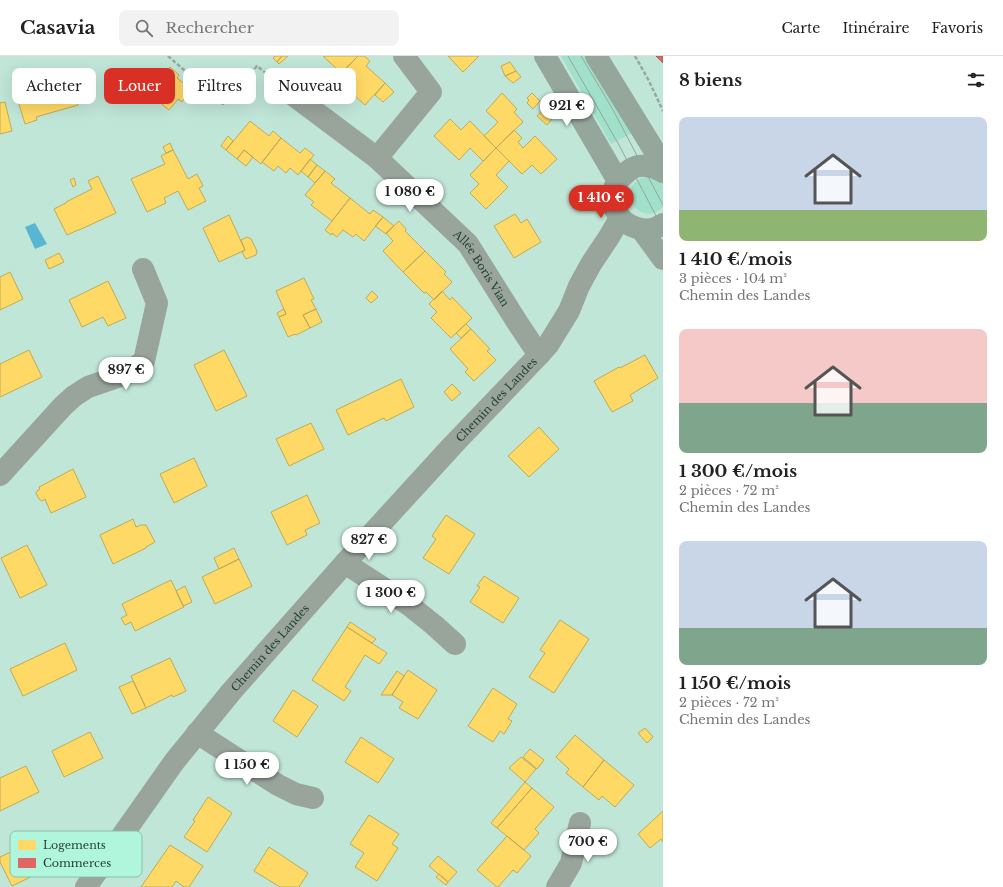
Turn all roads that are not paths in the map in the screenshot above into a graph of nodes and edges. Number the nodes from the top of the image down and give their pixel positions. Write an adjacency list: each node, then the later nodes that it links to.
1 (404, 56): 5 (street)
2 (545, 56): 7 (main road)
3 (596, 56): 6 (main road)
4 (305, 104): 5 (street, Allée Boris Vian)
5 (377, 158): 13 (street, Allée Boris Vian)
6 (663, 170): 7 (main road)
7 (618, 181): 8 (main road)
8 (620, 218): 10 (main road); 13 (street, Chemin des Landes)
9 (663, 224): 10 (main road)
10 (641, 229): 11 (main road)
11 (663, 260)
12 (143, 269): 14 (street)
13 (539, 355): 15 (street, Chemin des Landes)
14 (0, 475)
15 (345, 563): 16 (street); 17 (street, Chemin des Landes)
16 (455, 644)
17 (196, 733): 18 (street); 20 (street, Chemin des Landes)
18 (313, 798)
19 (580, 823): 23 (street)
20 (125, 831)
21 (93, 877): 22 (street, Chemin des Landes)
22 (86, 887)
23 (557, 887)

